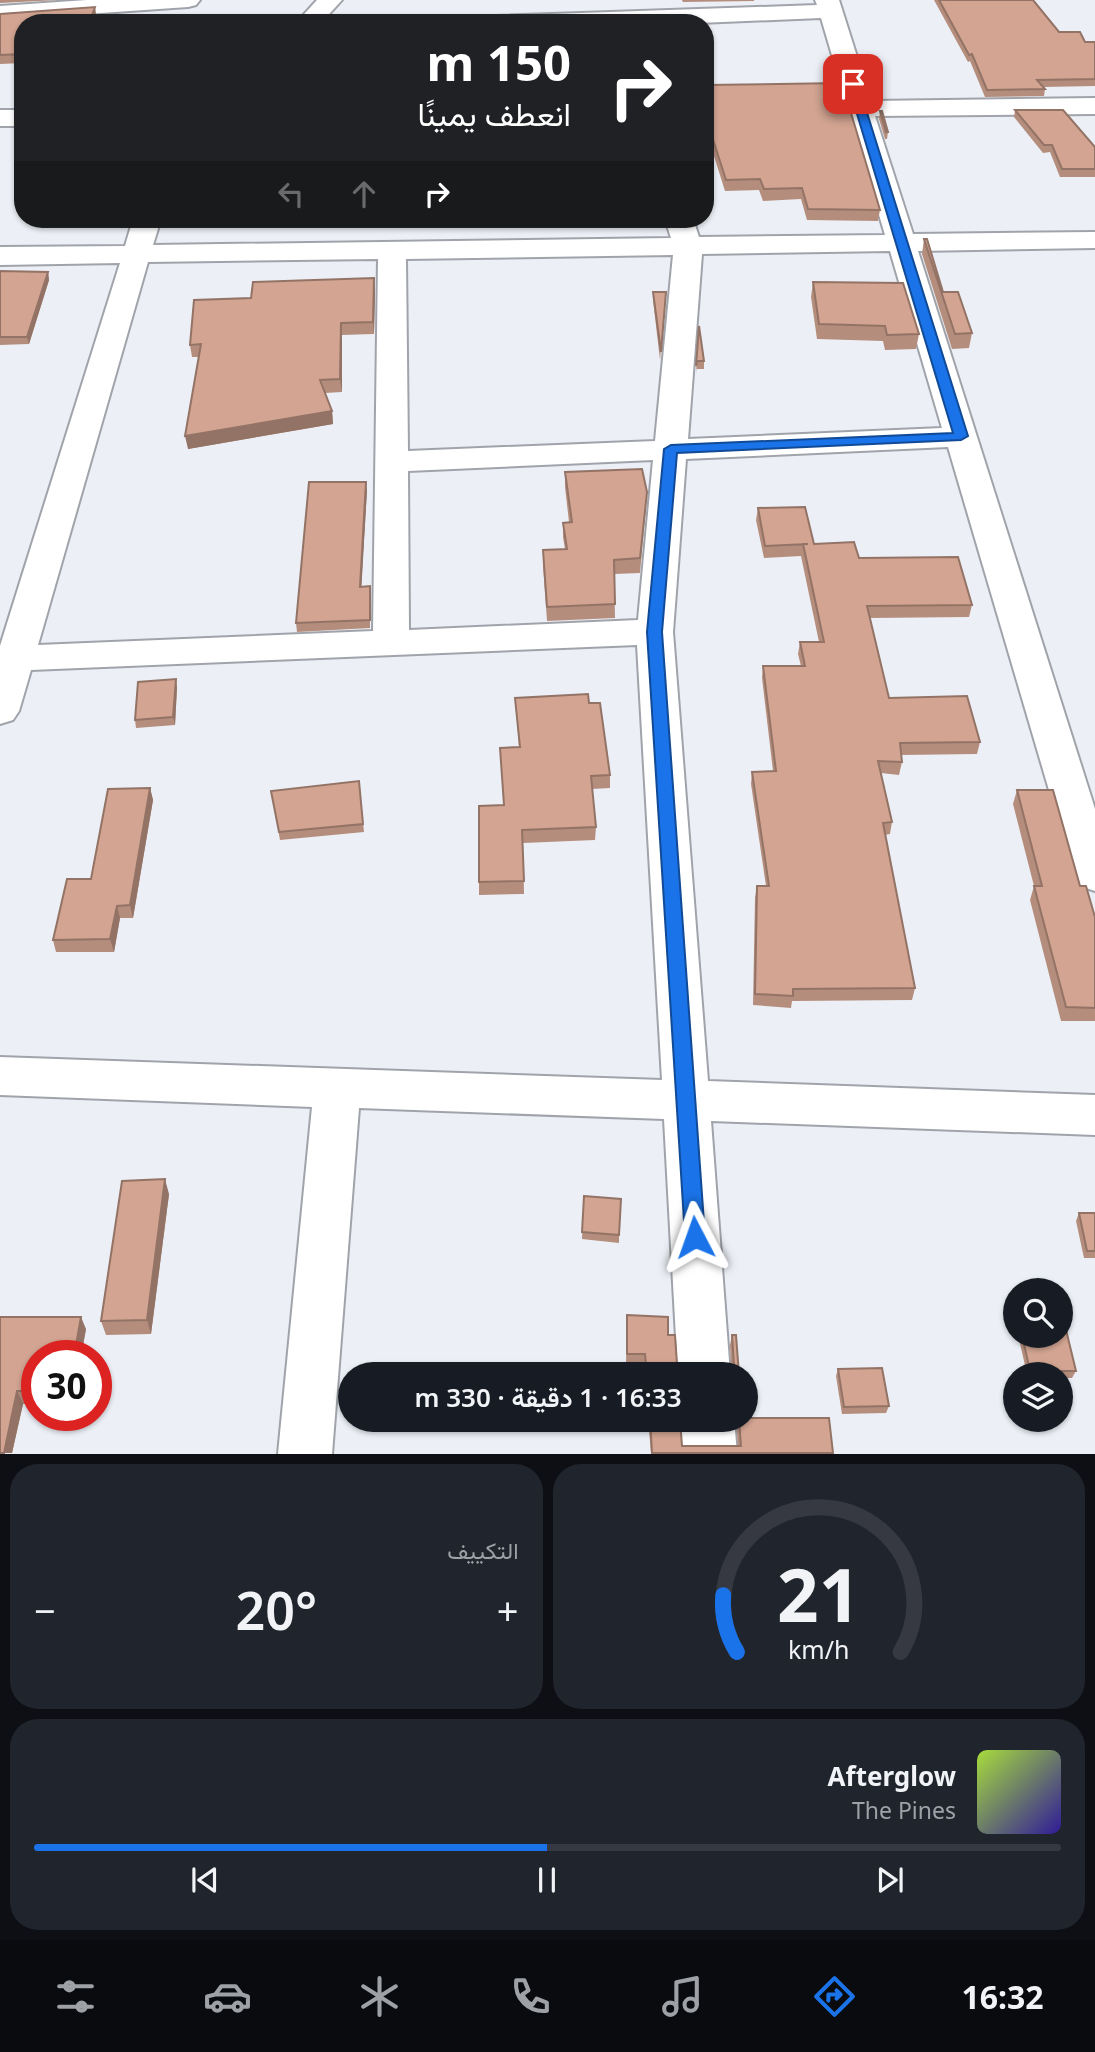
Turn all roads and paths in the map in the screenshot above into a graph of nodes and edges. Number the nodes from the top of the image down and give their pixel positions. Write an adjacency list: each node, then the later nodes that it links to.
1 (188, 0): 3 (street)
2 (330, 0): 6 (street)
3 (42, 5): 5 (street)
4 (829, 6): 7 (street); 9 (street)
5 (0, 13)
6 (317, 14)
7 (692, 14)
8 (1095, 106): 9 (street)
9 (861, 109): 13 (street)
10 (144, 228): 15 (street)
11 (684, 233): 13 (street); 14 (street); 18 (street)
12 (1095, 240): 13 (street)
13 (902, 244): 17 (street)
14 (392, 251): 15 (street); 19 (street)
15 (136, 254): 16 (street); 22 (street)
16 (0, 256)
17 (961, 436): 18 (street); 24 (street)
18 (671, 449): 19 (street); 20 (street)
19 (392, 462): 21 (street)
20 (655, 632): 21 (street); 27 (street)
21 (391, 643): 22 (street)
22 (8, 660): 23 (street)
23 (0, 711)
24 (1095, 875)
25 (0, 1076): 26 (street)
26 (337, 1088): 27 (street); 31 (street)
27 (686, 1100): 28 (street); 29 (street)
28 (1095, 1115)
29 (703, 1362)
30 (708, 1432): 32 (street)
31 (305, 1454)
32 (710, 1454)

